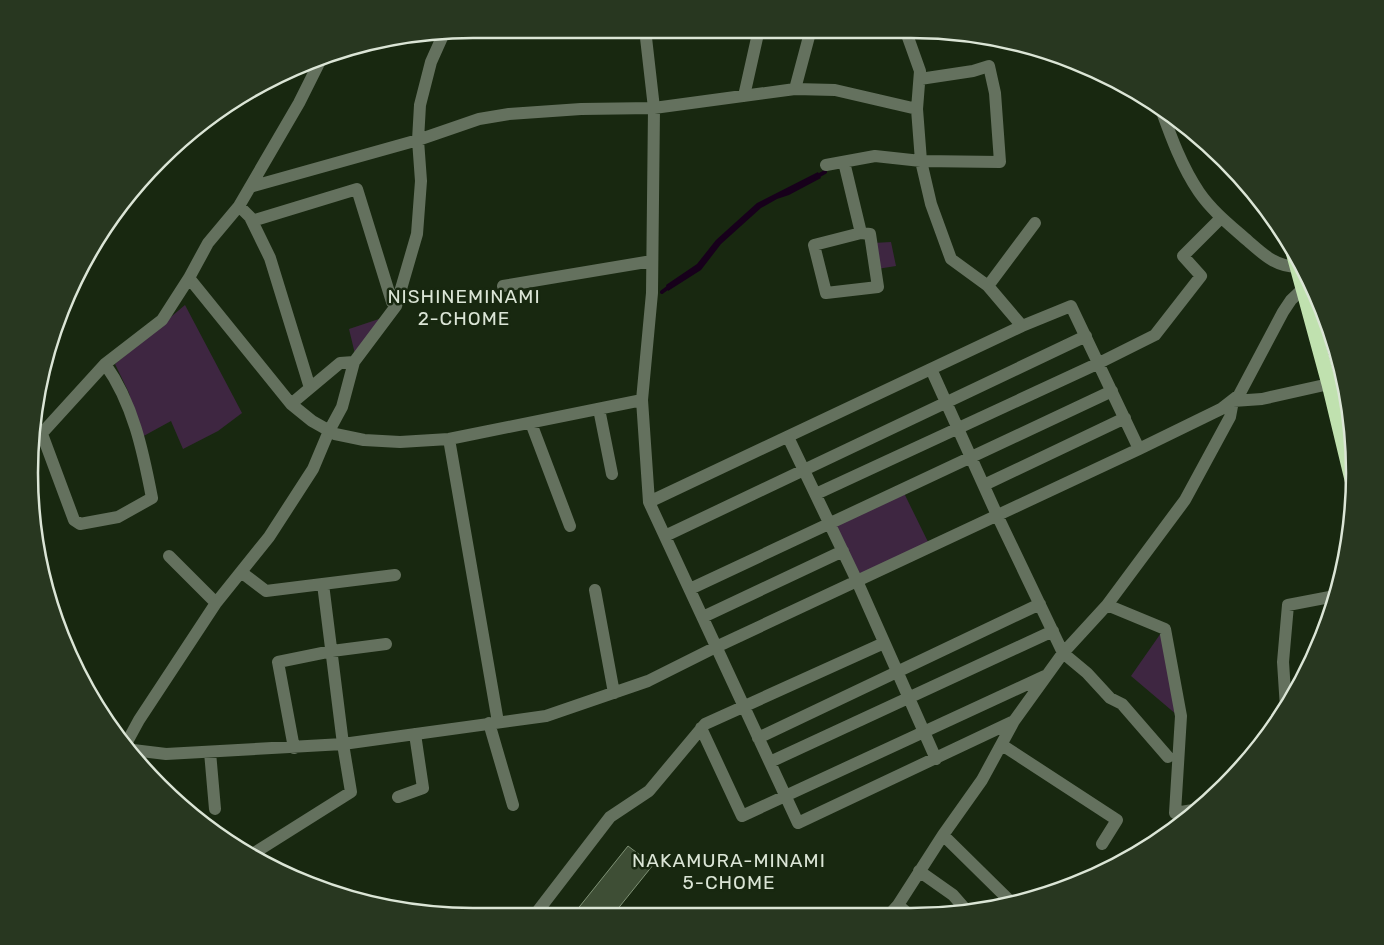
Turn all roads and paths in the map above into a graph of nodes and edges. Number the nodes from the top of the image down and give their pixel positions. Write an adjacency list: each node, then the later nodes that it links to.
1 (441, 38): 13 (street)
2 (645, 38): 10 (street)
3 (757, 38): 9 (street)
4 (809, 38): 8 (street)
5 (908, 38): 7 (street)
6 (317, 67): 17 (street)
7 (920, 79): 11 (street); 14 (street)
8 (795, 89): 9 (street); 11 (street)
9 (744, 96): 10 (street)
10 (654, 108): 13 (street); 23 (street)
11 (917, 109): 14 (street)
12 (1165, 119): 19 (street)
13 (418, 140): 17 (street); 30 (street)
14 (921, 161): 15 (street); 27 (street)
15 (844, 162): 16 (street); 22 (street)
16 (826, 165)
17 (250, 186): 18 (street)
18 (239, 206): 20 (street); 25 (street)
19 (1221, 218): 24 (street); 34 (street)
20 (252, 221): 30 (street); 38 (street)
21 (1035, 222): 27 (street)
22 (861, 233): 22 (street)
23 (652, 261): 26 (street); 40 (street)
24 (1295, 267)
25 (189, 278): 35 (street); 43 (street)
26 (503, 286)
27 (988, 286): 31 (street)
28 (1305, 287): 41 (street)
29 (1310, 299): 37 (highway)
30 (396, 306): 33 (street)
31 (1022, 326): 32 (street); 36 (street)
32 (1086, 336): 34 (street); 42 (street)
33 (354, 362): 38 (street); 48 (street)
34 (1099, 363): 39 (street); 47 (street)
35 (105, 364): 49 (street); 51 (street)
36 (931, 369): 42 (street); 50 (street)
37 (1329, 384): 41 (street); 53 (highway)
38 (310, 388): 43 (street)
39 (1112, 391): 45 (street); 55 (street)
40 (642, 400): 44 (street); 60 (street)
41 (1233, 401): 54 (street); 76 (street)
42 (946, 402): 47 (street); 56 (street)
43 (292, 404): 48 (street)
44 (599, 409): 46 (street); 57 (street)
45 (1125, 418): 54 (street); 58 (street)
46 (531, 422): 52 (street); 63 (street)
47 (958, 428): 55 (street); 59 (street)
48 (329, 431): 52 (street); 67 (street)
49 (39, 437)
50 (788, 437): 56 (street); 60 (street)
51 (39, 439)
52 (449, 439): 91 (street)
53 (1346, 445)
54 (1139, 448): 61 (street)
55 (971, 457): 58 (street); 62 (street)
56 (804, 470): 59 (street); 64 (street)
57 (612, 474)
58 (984, 485): 61 (street)
59 (816, 494): 62 (street)
60 (650, 502): 64 (street)
61 (997, 515): 69 (street); 75 (street)
62 (830, 524): 65 (street); 71 (street)
63 (570, 526)
64 (665, 536): 71 (street)
65 (843, 551): 69 (street); 77 (street)
66 (169, 556): 74 (street)
67 (242, 572): 70 (street); 74 (street)
68 (395, 575): 70 (street)
69 (857, 581): 79 (street); 81 (street)
70 (323, 584): 82 (street)
71 (690, 589): 77 (street)
72 (596, 590): 86 (street)
73 (1328, 597): 87 (street)
74 (216, 602): 96 (street)
75 (1040, 604): 78 (street); 84 (street)
76 (1107, 605): 83 (street); 109 (street)
77 (703, 617): 81 (street)
78 (1053, 631): 83 (street); 88 (street)
79 (884, 643): 84 (street); 89 (street)
80 (386, 644): 82 (street)
81 (716, 647): 86 (street); 89 (street)
82 (332, 651): 97 (street); 99 (street)
83 (1063, 653): 85 (street); 102 (street)
84 (898, 672): 88 (street); 95 (street)
85 (1047, 675): 90 (street); 93 (street)
86 (614, 693): 91 (street)
87 (1285, 695)
88 (909, 698): 93 (street); 104 (street)
89 (744, 707): 92 (street); 95 (street)
90 (1014, 721): 98 (street); 103 (street)
91 (494, 722): 94 (street); 107 (street)
92 (701, 728): 105 (street); 117 (street)
93 (924, 731): 103 (street); 105 (street)
94 (415, 734): 97 (street); 106 (street)
95 (758, 738): 104 (street)
96 (129, 739)
97 (343, 744): 99 (street); 112 (street)
98 (1002, 745): 110 (street); 111 (street)
99 (294, 748): 101 (street)
100 (138, 751): 101 (street)
101 (210, 752): 108 (street)
102 (1168, 757)
103 (936, 759): 105 (street)
104 (770, 762): 105 (street)
105 (785, 795)
106 (398, 797)
107 (513, 805)
108 (215, 809)
109 (1185, 811)
110 (943, 835): 113 (street); 114 (street)
111 (1102, 844)
112 (258, 851)
113 (919, 871): 115 (street); 116 (street)
114 (1006, 897)
115 (898, 904): 118 (street); 119 (street)
116 (961, 905)
117 (540, 908)
118 (895, 908)
119 (902, 908)

